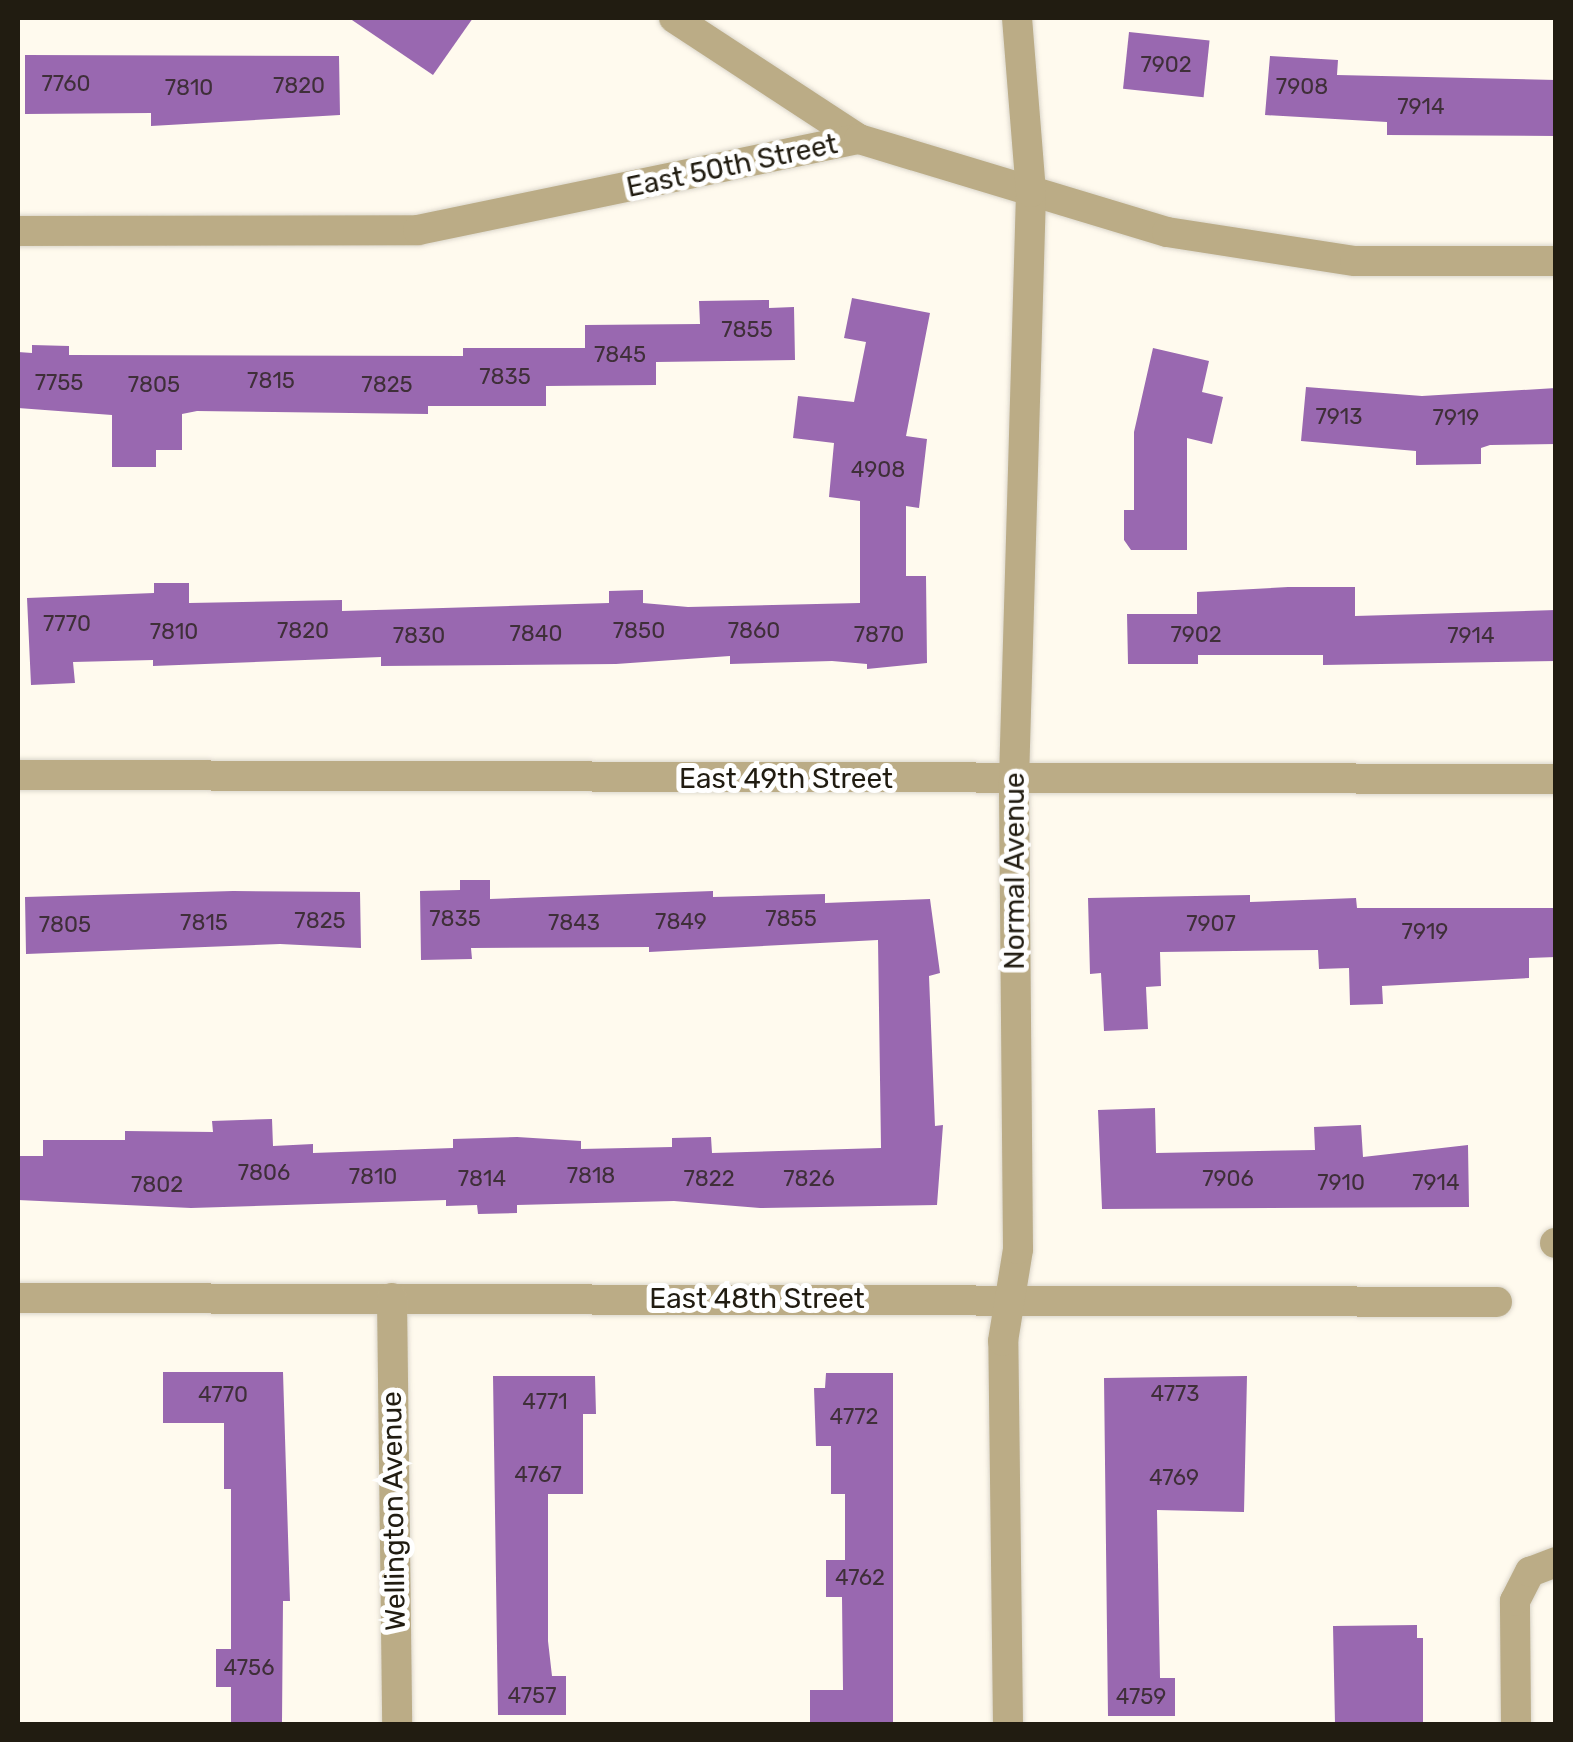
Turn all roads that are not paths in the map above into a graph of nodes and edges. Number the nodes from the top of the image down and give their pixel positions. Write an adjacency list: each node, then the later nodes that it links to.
1 (674, 18): 3 (street)
2 (1018, 18): 4 (street, Normal Avenue)
3 (860, 140): 4 (street, East 50th Street); 5 (street, East 50th Street)
4 (1031, 192): 6 (street, East 50th Street); 9 (street, Normal Avenue)
5 (18, 231)
6 (1556, 261)
7 (18, 774): 9 (street, East 49th Street)
8 (1556, 779): 9 (street, East 49th Street)
9 (1014, 780): 12 (street, Normal Avenue)
10 (18, 1298): 11 (street, East 48th Street)
11 (392, 1298): 12 (street, East 48th Street); 15 (street, Wellington Avenue)
12 (1011, 1299): 13 (street, East 48th Street); 16 (street, Normal Avenue)
13 (1497, 1302)
14 (1556, 1562): 17 (street)
15 (397, 1724)
16 (1008, 1724)
17 (1516, 1724)

